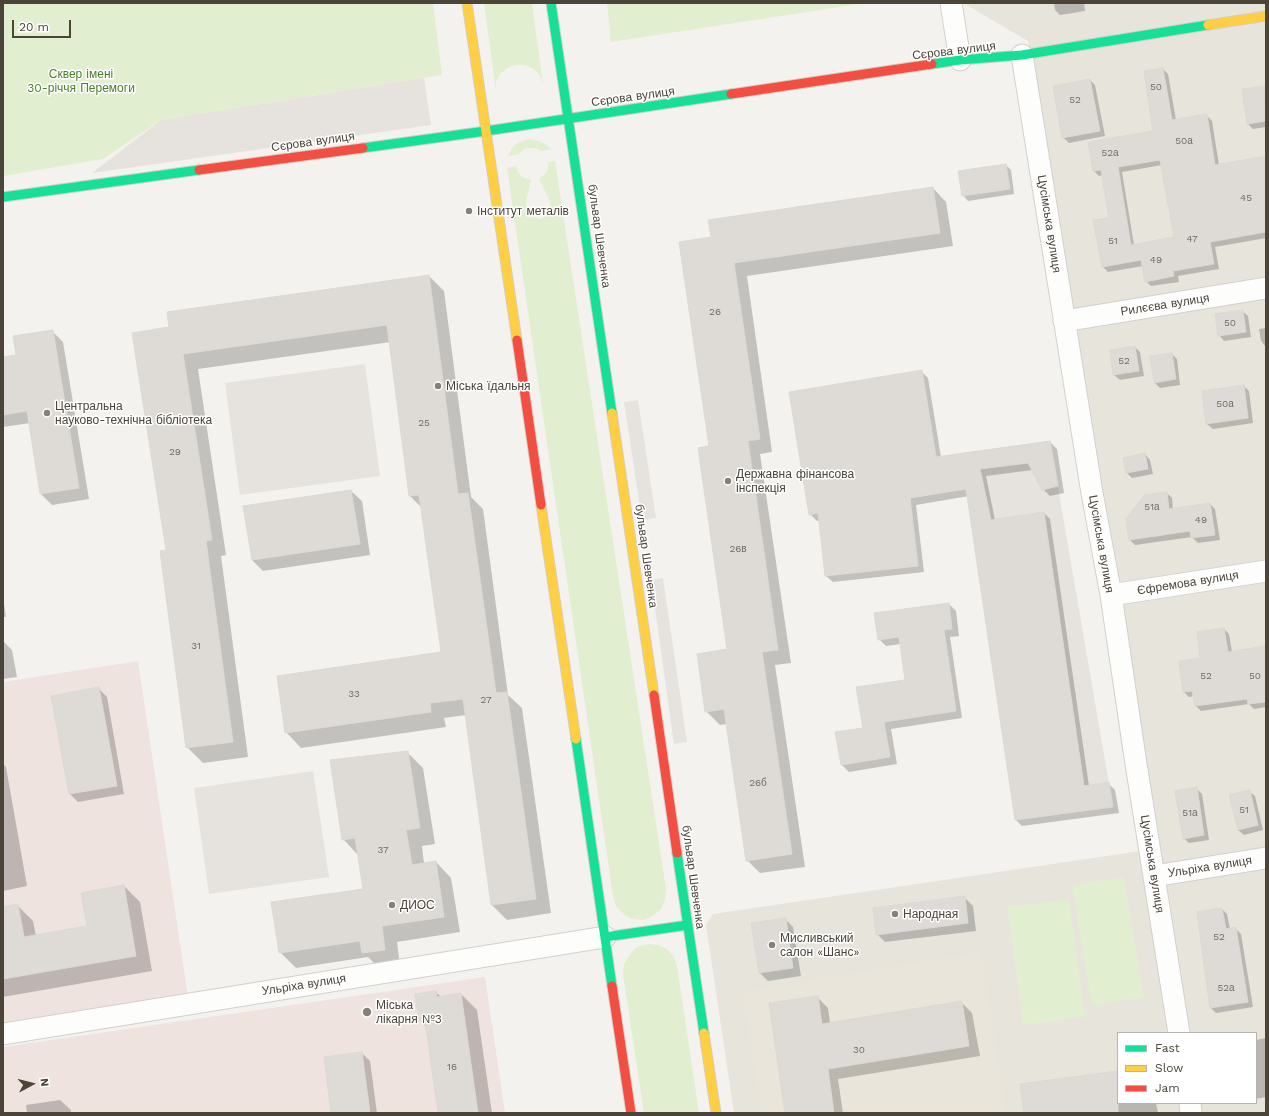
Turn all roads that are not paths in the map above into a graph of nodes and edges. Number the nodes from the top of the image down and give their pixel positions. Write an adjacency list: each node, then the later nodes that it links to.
1 (467, 3): 8 (main road)
2 (551, 3): 7 (main road, бульвар Шевченка)
3 (951, 3): 6 (street)
4 (1266, 16): 5 (main road, Сєрова вулиця)
5 (1022, 55): 6 (main road, Сєрова вулиця); 11 (street, Цусімська вулиця)
6 (960, 60): 7 (main road, Сєрова вулиця)
7 (569, 119): 8 (main road, Сєрова вулиця); 16 (main road, бульвар Шевченка)
8 (486, 131): 9 (main road, Сєрова вулиця); 17 (main road)
9 (3, 197)
10 (1266, 288): 11 (street, Рилєєва вулиця)
11 (1064, 321): 13 (street, Цусімська вулиця)
12 (1266, 571): 13 (street, Єфремова вулиця)
13 (1111, 595): 15 (street, Цусімська вулиця)
14 (1266, 858): 15 (street, Ульріха вулиця)
15 (1154, 876): 18 (street, Цусімська вулиця)
16 (688, 926): 17 (main road); 21 (main road, бульвар Шевченка)
17 (605, 937): 19 (street, Ульріха вулиця); 20 (main road)
18 (1178, 1032)
19 (3, 1034)
20 (631, 1113)
21 (716, 1113)

